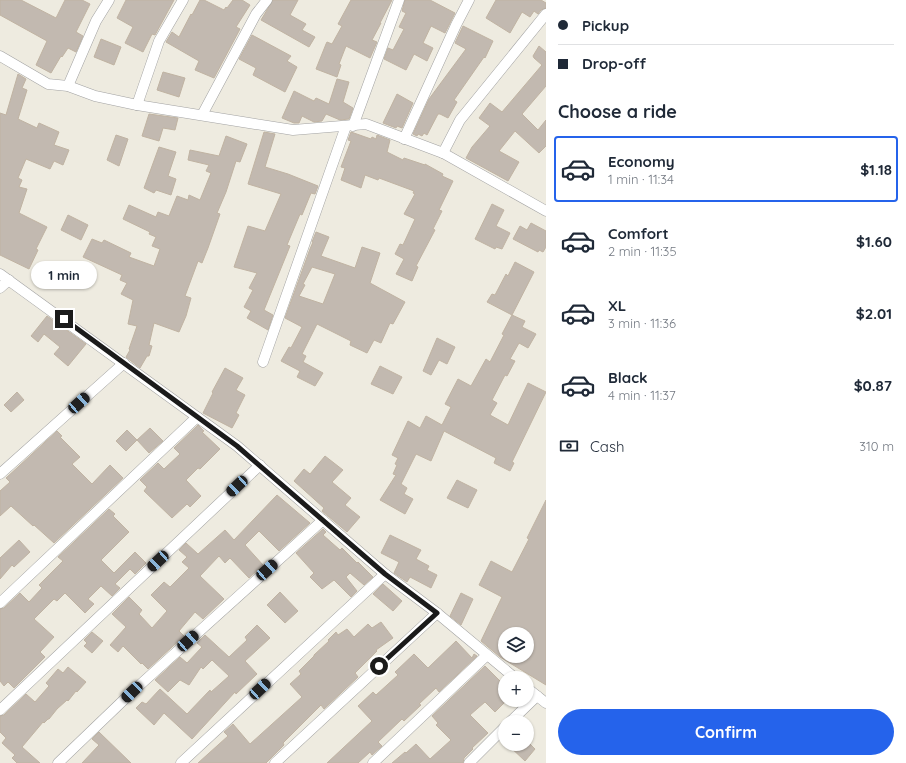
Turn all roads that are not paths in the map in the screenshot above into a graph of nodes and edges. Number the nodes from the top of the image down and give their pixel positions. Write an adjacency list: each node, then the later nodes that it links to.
1 (109, 0): 8 (street)
2 (183, 0): 9 (street)
3 (267, 0): 10 (street)
4 (399, 0): 11 (street)
5 (469, 0): 12 (street)
6 (546, 14): 13 (street)
7 (0, 56): 8 (street)
8 (68, 86): 9 (street)
9 (137, 105): 10 (street)
10 (202, 115): 11 (street)
11 (349, 126): 12 (street); 17 (street)
12 (404, 139): 13 (street)
13 (443, 153): 14 (street)
14 (546, 212)
15 (4, 276): 16 (street); 18 (street)
16 (0, 288)
17 (263, 362)
18 (124, 363): 19 (street); 21 (street)
19 (197, 416): 20 (street); 24 (street)
20 (260, 464): 22 (street); 31 (street)
21 (0, 474)
22 (323, 520): 23 (street); 34 (street)
23 (385, 574): 25 (street); 35 (street)
24 (0, 603)
25 (437, 613): 26 (street); 36 (street)
26 (487, 654): 27 (street); 37 (street)
27 (507, 671)
28 (534, 694): 29 (street)
29 (537, 696): 30 (street); 32 (street)
30 (546, 703)
31 (0, 710)
32 (517, 715)
33 (498, 734): 38 (street)
34 (58, 763)
35 (181, 763)
36 (275, 763)
37 (373, 763)
38 (469, 763)

